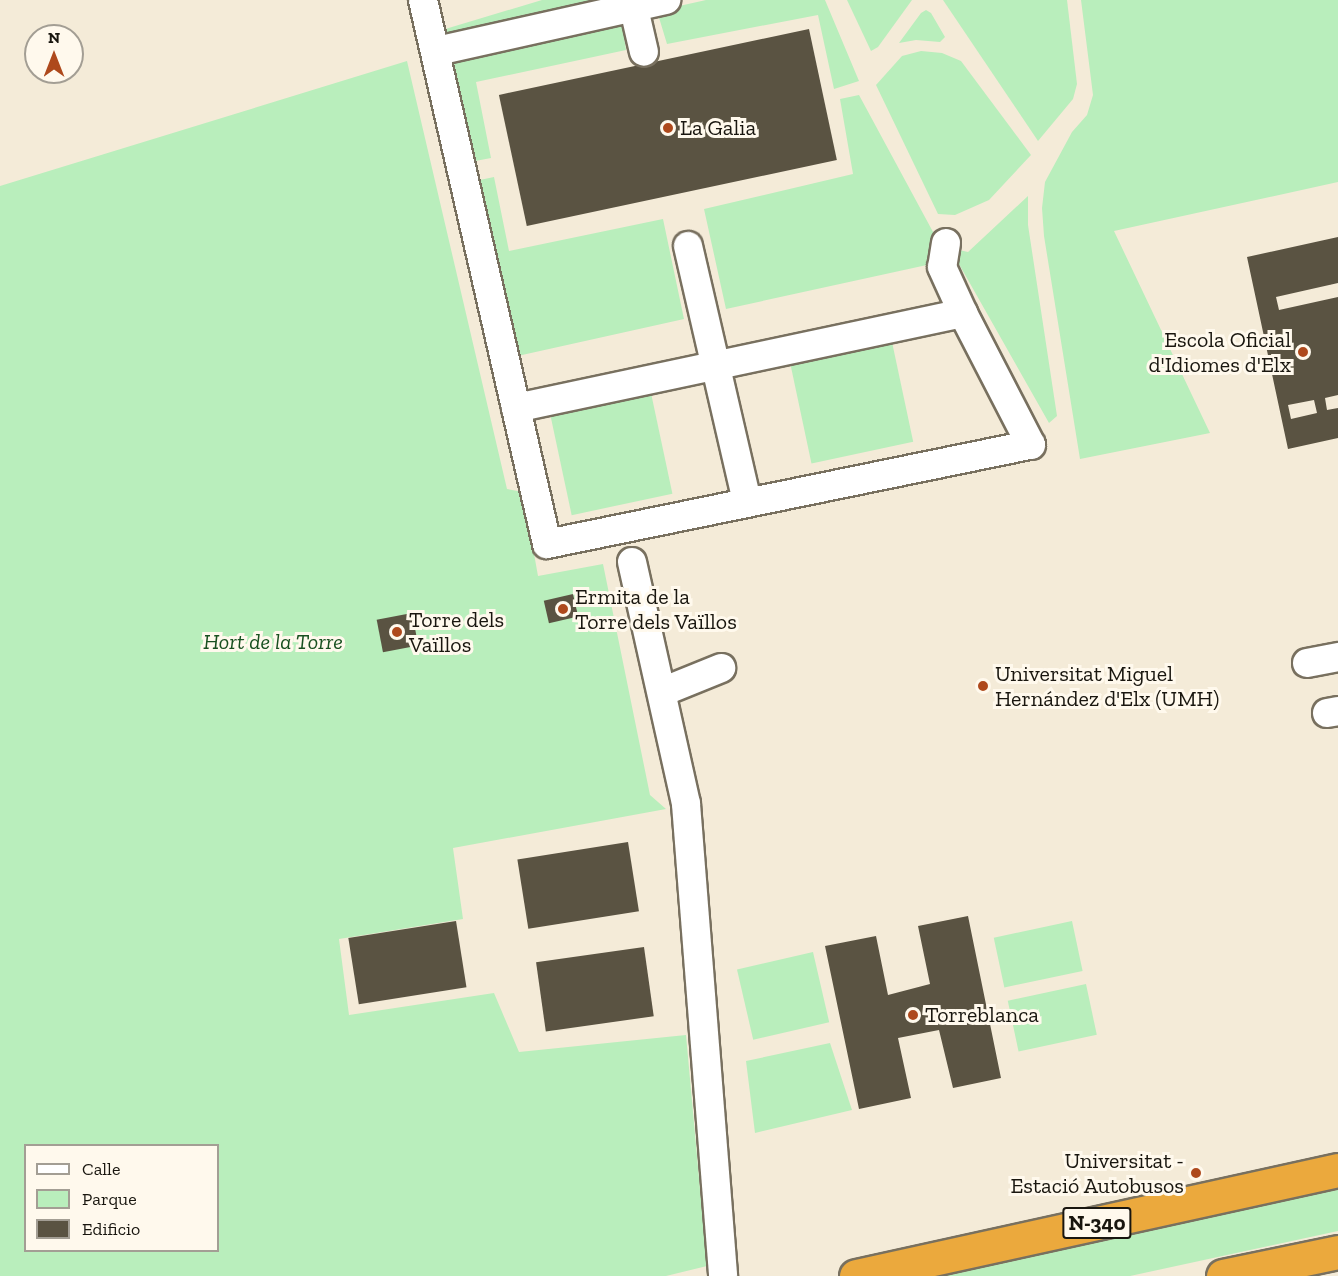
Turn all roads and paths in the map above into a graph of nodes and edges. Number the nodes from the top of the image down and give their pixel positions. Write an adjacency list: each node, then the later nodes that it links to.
1 (423, 0): 4 (street)
2 (666, 0): 3 (street)
3 (633, 4): 4 (street); 5 (street)
4 (437, 51): 10 (street)
5 (644, 52)
6 (946, 243): 8 (street)
7 (688, 246): 9 (street)
8 (963, 313): 9 (street); 11 (street)
9 (716, 366): 10 (street); 11 (street)
10 (516, 408): 11 (street)
11 (747, 502)
12 (632, 562): 16 (street)
13 (1338, 657): 14 (street)
14 (1307, 663)
15 (721, 668): 16 (street)
16 (662, 692): 19 (street)
17 (1338, 1170): 20 (highway, N-340)
18 (1331, 1253): 21 (highway); 22 (street)
19 (723, 1276)
20 (856, 1276)
21 (1223, 1276)
22 (1291, 1276)

